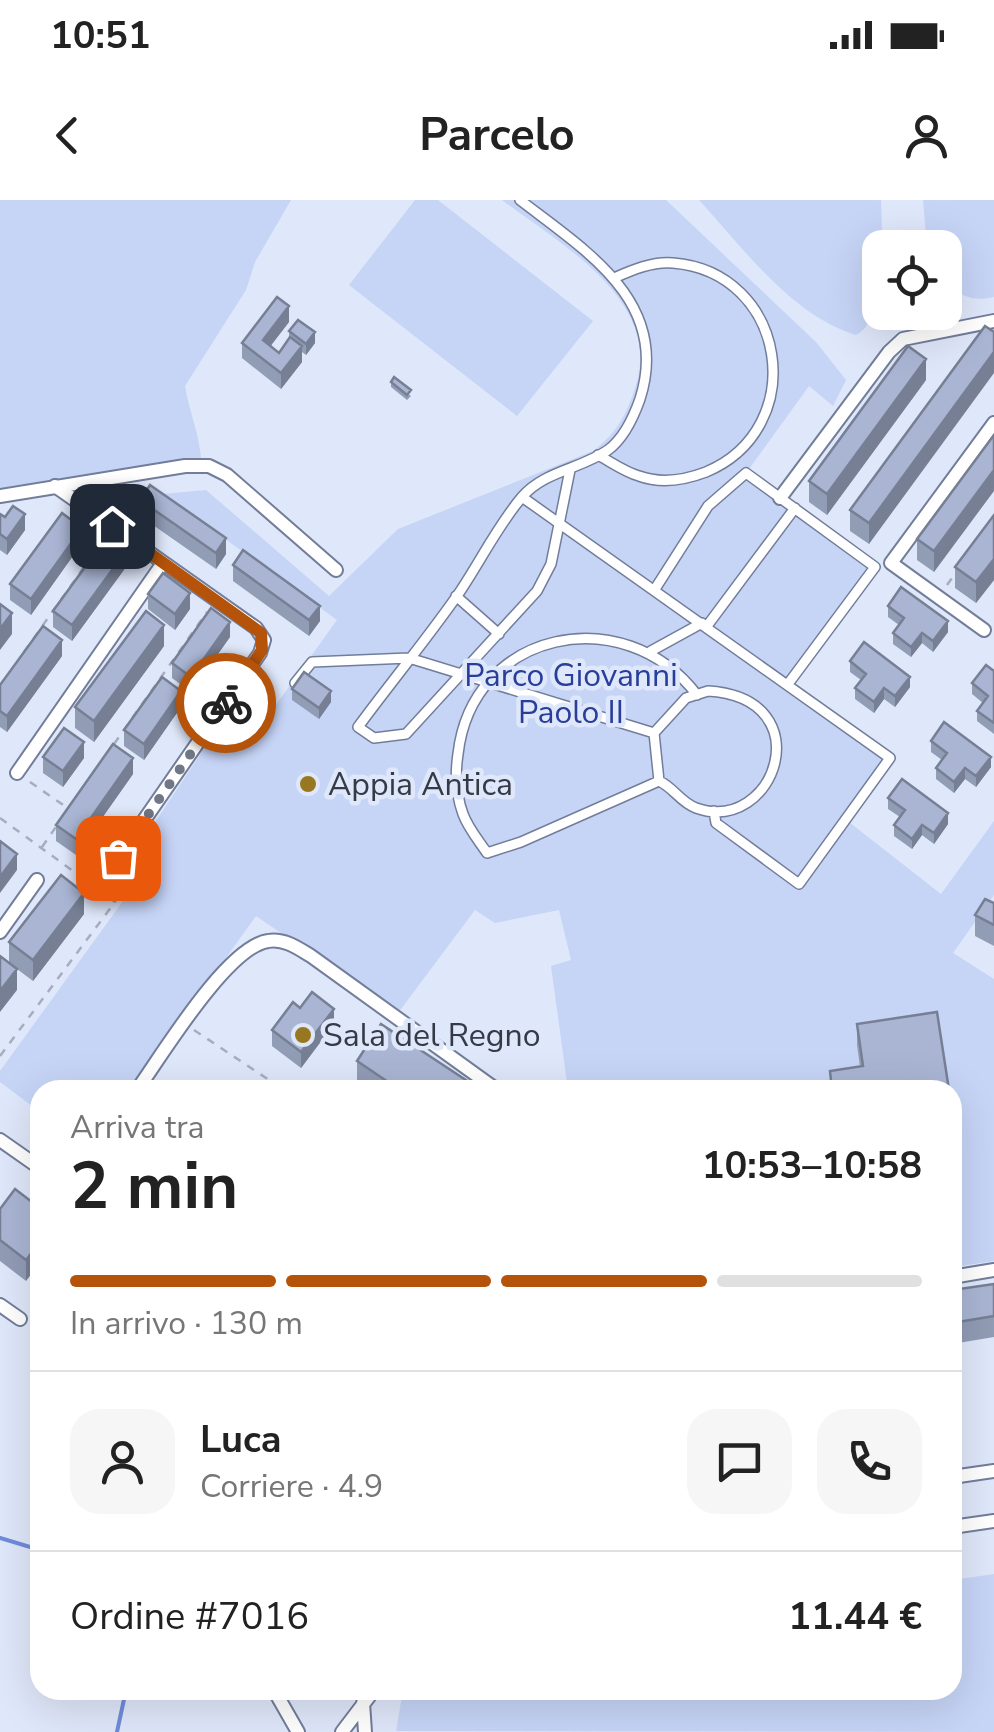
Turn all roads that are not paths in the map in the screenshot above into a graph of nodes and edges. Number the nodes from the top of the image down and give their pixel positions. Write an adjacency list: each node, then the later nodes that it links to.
1 (520, 200): 2 (street)
2 (614, 278): 5 (street); 5 (street)
3 (994, 321): 10 (street)
4 (994, 423): 18 (street)
5 (598, 455): 6 (street)
6 (570, 470): 9 (street); 12 (street)
7 (56, 486): 8 (street); 13 (street); 14 (street)
8 (0, 496)
9 (522, 496): 12 (street); 16 (street)
10 (780, 498): 11 (street); 15 (street)
11 (794, 508): 17 (street); 25 (street)
12 (558, 521): 15 (street); 19 (street)
13 (163, 563): 28 (street); 32 (street)
14 (336, 570)
15 (656, 589): 17 (street)
16 (456, 596): 19 (street); 21 (street)
17 (705, 624): 20 (street); 25 (street)
18 (984, 630)
19 (499, 634): 22 (street)
20 (651, 652): 23 (street); 26 (street)
21 (409, 658): 22 (street); 22 (street); 24 (street)
22 (463, 672): 23 (street)
23 (490, 680): 27 (street); 29 (street)
24 (296, 683)
25 (788, 684): 30 (street)
26 (697, 694): 27 (street); 30 (street)
27 (654, 733): 29 (street)
28 (17, 773)
29 (659, 780): 30 (street)
30 (714, 811)
31 (37, 880): 33 (street)
32 (97, 888)
33 (0, 932)
34 (144, 1080): 35 (street)
35 (483, 1080)
36 (0, 1140): 37 (street)
37 (30, 1161)
38 (994, 1270): 39 (street)
39 (962, 1275)
40 (0, 1304): 41 (street)
41 (20, 1319)
42 (994, 1471): 43 (street)
43 (962, 1476)
44 (994, 1521): 45 (street)
45 (962, 1526)
46 (280, 1700): 49 (street)
47 (366, 1700): 48 (street)
48 (363, 1703): 51 (street); 52 (street)
49 (297, 1728): 50 (street)
50 (310, 1732)
51 (342, 1732)
52 (365, 1732)

